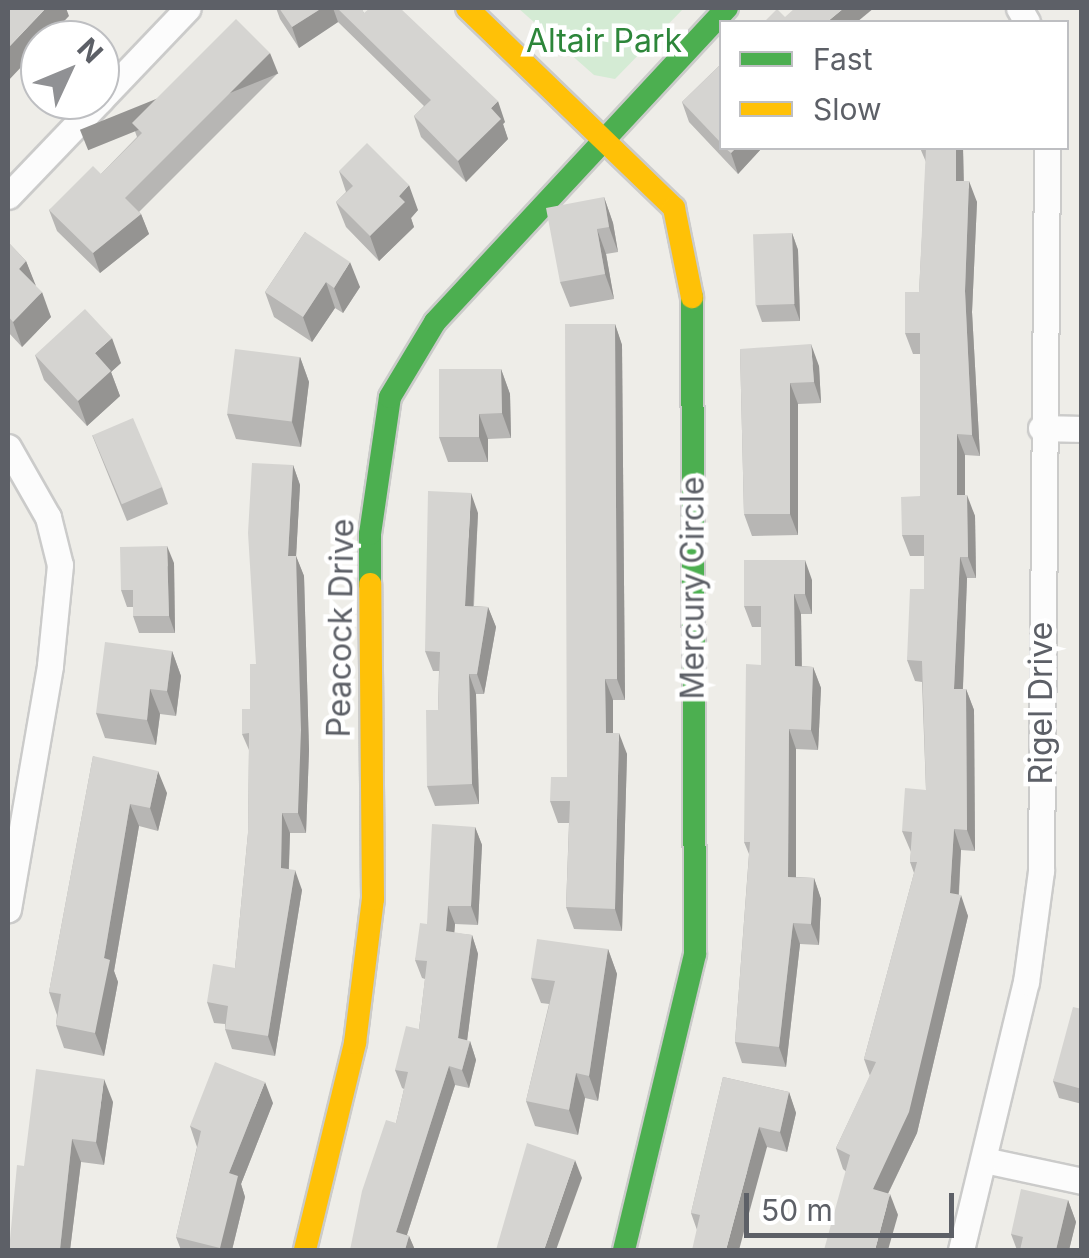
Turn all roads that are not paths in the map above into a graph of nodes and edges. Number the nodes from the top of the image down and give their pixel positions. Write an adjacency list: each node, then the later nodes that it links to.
1 (188, 8): 4 (street)
2 (467, 8): 6 (street, Mercury Circle)
3 (727, 8): 6 (street, Peacock Drive)
4 (120, 79)
5 (81, 120): 8 (street)
6 (604, 134): 15 (street, Peacock Drive); 16 (street, Mercury Circle)
7 (1047, 150): 9 (street, Rigel Drive)
8 (8, 196)
9 (1041, 428): 10 (street); 13 (street, Rigel Drive)
10 (1082, 429)
11 (8, 447): 12 (street)
12 (8, 909)
13 (984, 1160): 14 (street); 17 (street, Rigel Drive)
14 (1082, 1182)
15 (304, 1250)
16 (624, 1250)
17 (961, 1250)

